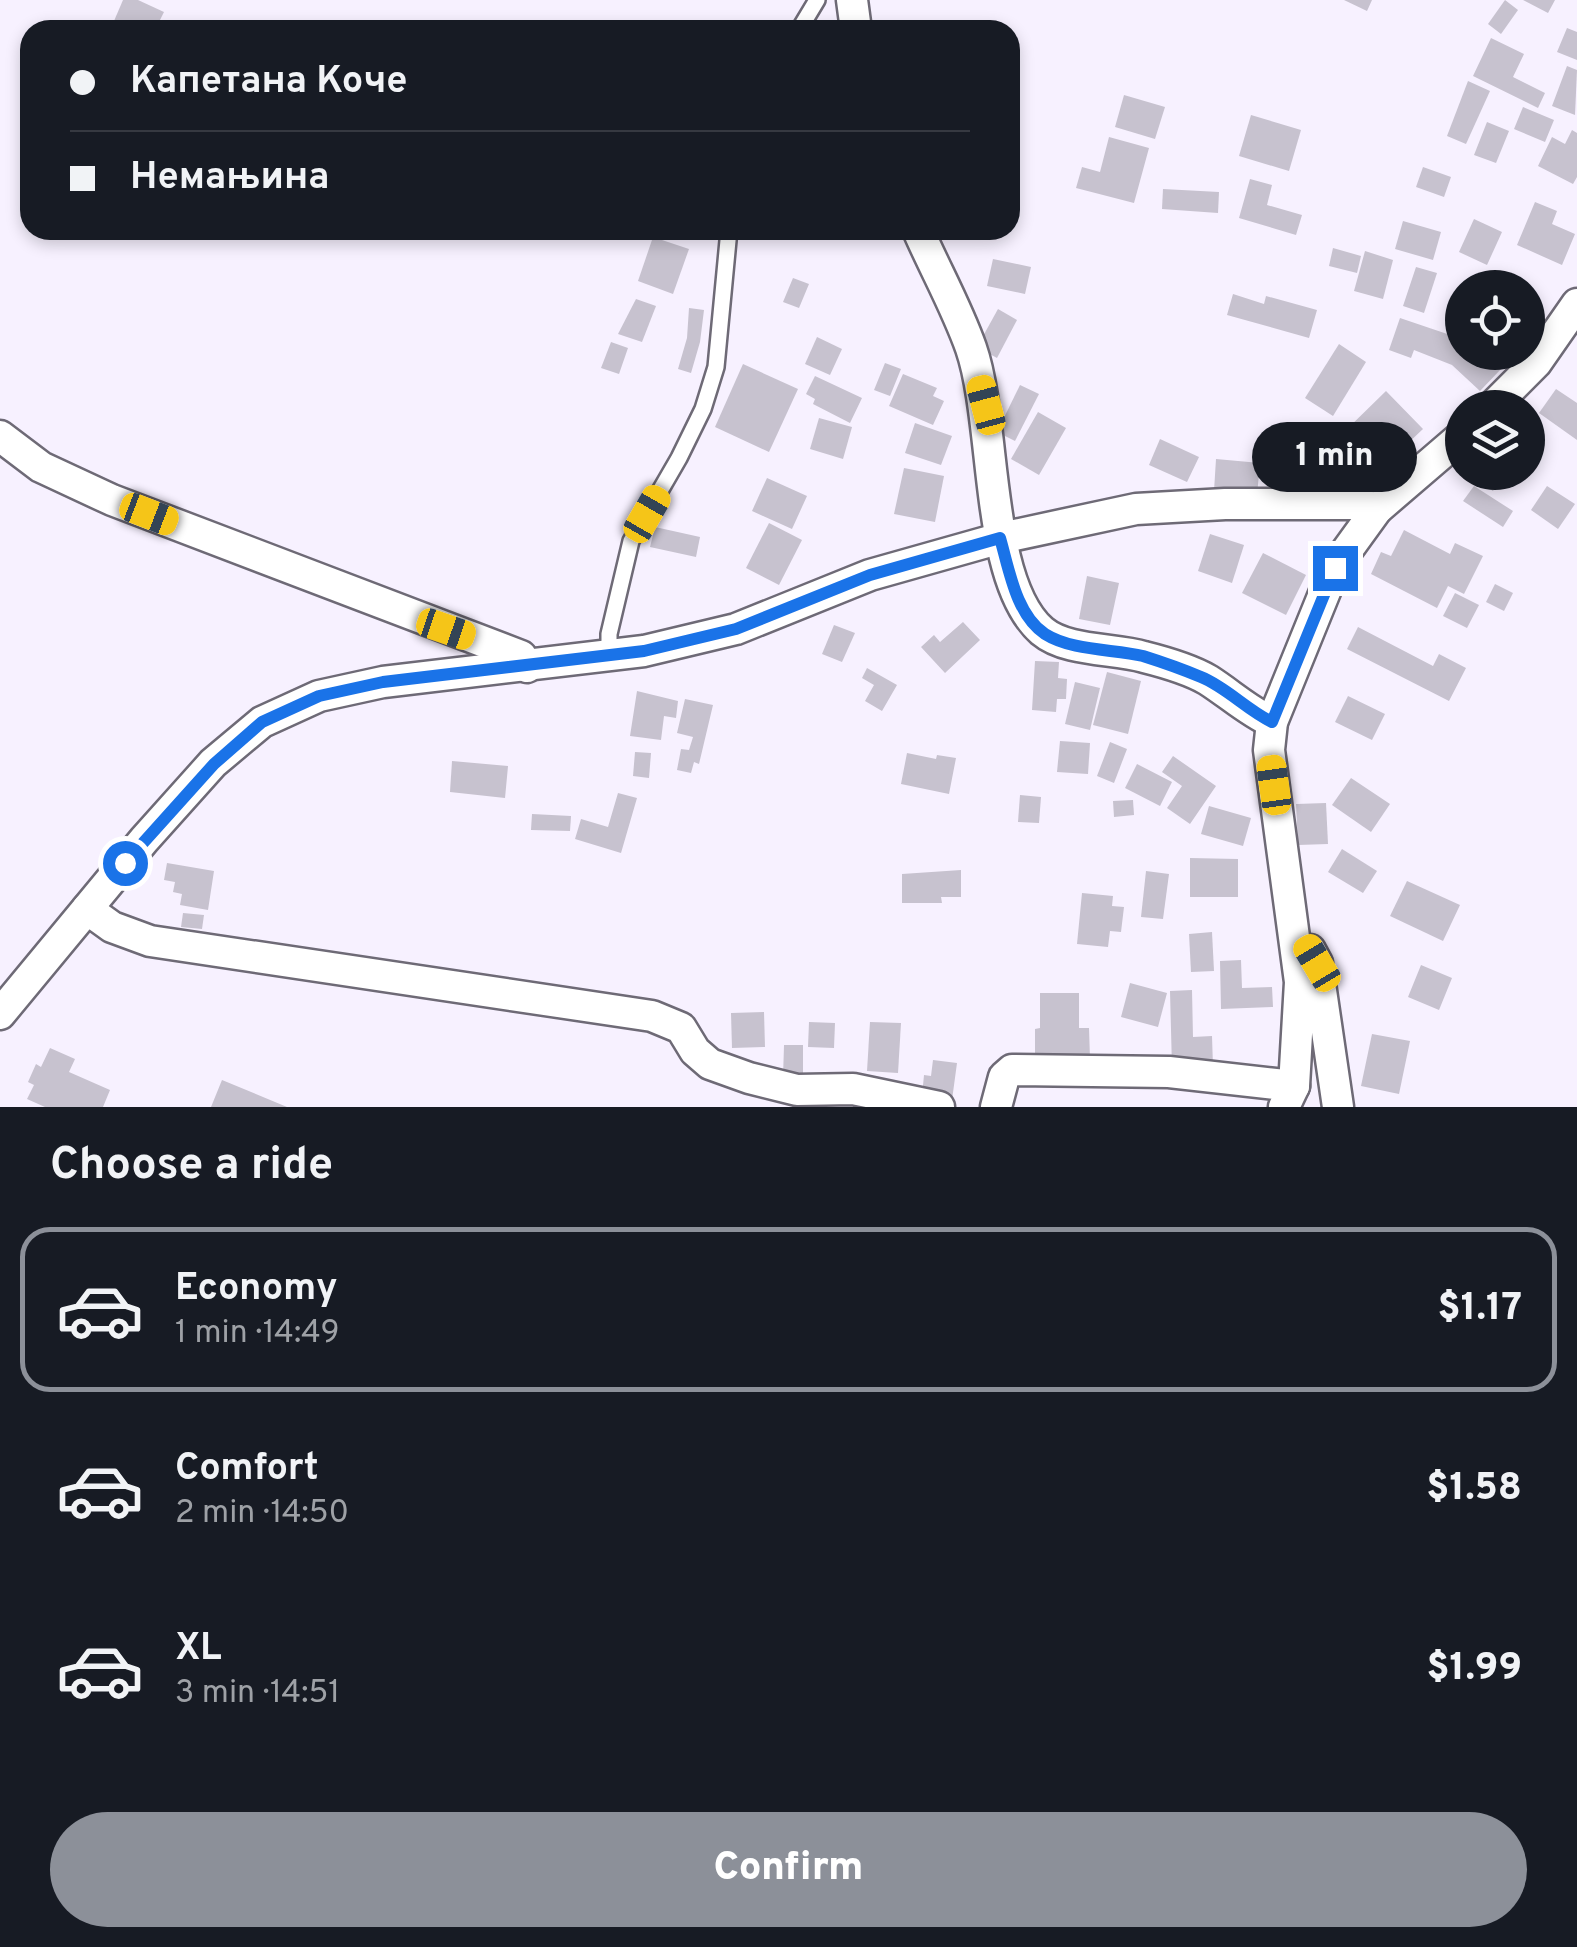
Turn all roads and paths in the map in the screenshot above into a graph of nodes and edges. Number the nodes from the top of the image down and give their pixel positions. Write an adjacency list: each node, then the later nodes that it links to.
1 (728, 240): 9 (lane)
2 (923, 240): 8 (street)
3 (1577, 304): 4 (street)
4 (1509, 390)
5 (0, 436): 10 (street)
6 (1445, 451): 7 (street)
7 (1377, 509): 8 (street); 11 (street)
8 (1000, 538): 9 (street); 11 (street)
9 (609, 656): 10 (street)
10 (527, 667): 12 (street)
11 (1272, 722): 13 (street)
12 (87, 909): 14 (street); 16 (street)
13 (1290, 918): 15 (street); 19 (street)
14 (0, 1014)
15 (1289, 1097): 18 (street)
16 (795, 1098): 17 (street)
17 (939, 1107)
18 (996, 1107)
19 (1338, 1107)

